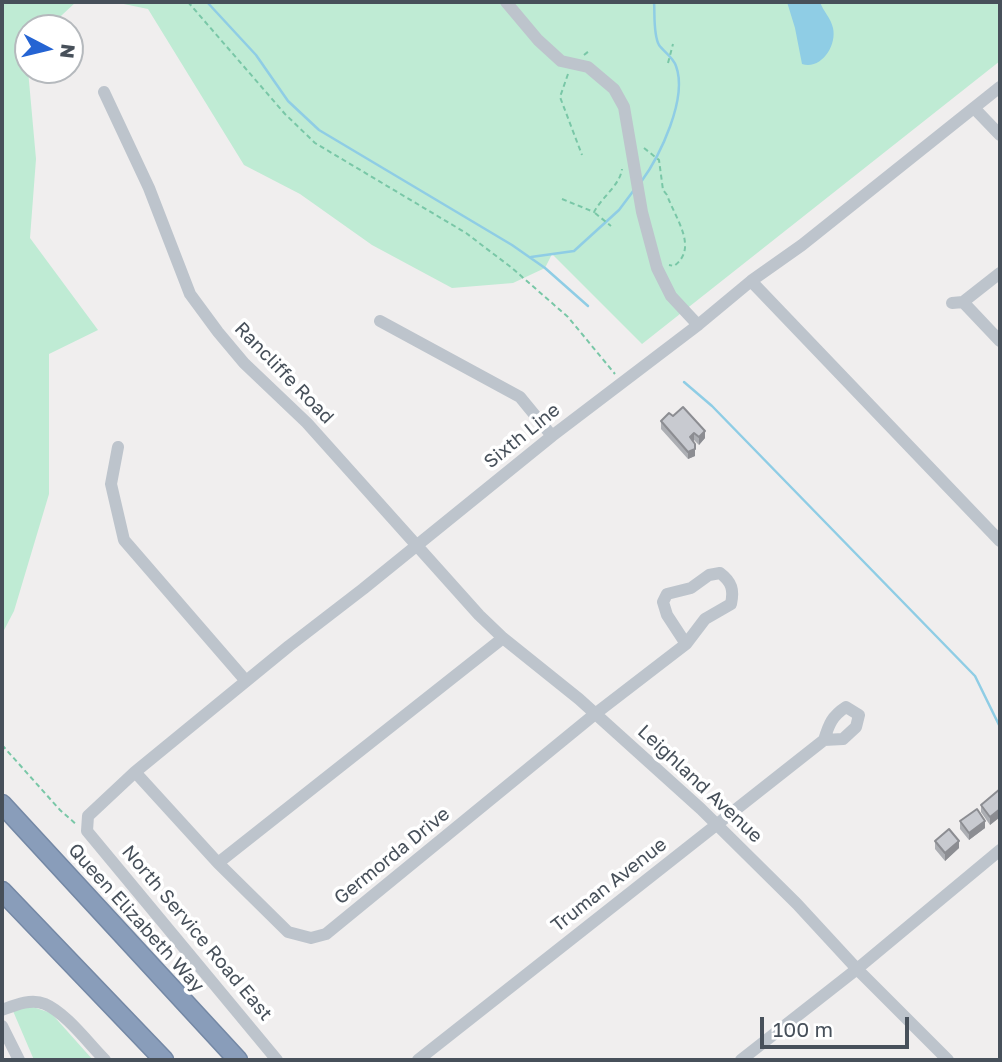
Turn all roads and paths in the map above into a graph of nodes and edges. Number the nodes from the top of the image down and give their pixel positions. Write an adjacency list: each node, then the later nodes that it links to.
1 (188, 2): 23 (path)
2 (506, 2): 5 (street)
3 (673, 44): 6 (path)
4 (589, 51): 5 (path)
5 (572, 63): 12 (path); 17 (street)
6 (668, 63)
7 (1000, 87): 9 (street, Sixth Line)
8 (104, 92): 27 (street, Rancliffe Road)
9 (974, 108): 10 (street); 19 (street, Sixth Line)
10 (1000, 135)
11 (644, 149): 17 (path)
12 (582, 155)
13 (622, 160): 15 (path)
14 (562, 199): 15 (path)
15 (594, 212): 16 (path)
16 (611, 226)
17 (655, 261): 21 (street)
18 (1000, 273): 22 (street)
19 (751, 281): 21 (street, Sixth Line); 26 (street)
20 (380, 321): 24 (street)
21 (698, 325): 23 (street, Sixth Line)
22 (1000, 341)
23 (622, 383): 24 (street, Sixth Line)
24 (552, 436): 27 (street, Sixth Line)
25 (118, 447): 30 (street)
26 (1000, 541)
27 (417, 545): 28 (street, Leighland Avenue); 30 (street, Sixth Line)
28 (503, 638): 31 (street, Leighland Avenue); 39 (street)
29 (685, 644): 29 (street, Germorda Drive); 31 (street, Germorda Drive)
30 (246, 681): 34 (street, Sixth Line)
31 (595, 714): 36 (street, Leighland Avenue); 39 (street, Germorda Drive)
32 (824, 740): 36 (street, Truman Avenue)
33 (2, 745): 37 (path)
34 (135, 772): 37 (street, Sixth Line); 39 (street, Germorda Drive)
35 (2, 804): 47 (highway, Queen Elizabeth Way)
36 (716, 824): 41 (street, Leighland Avenue); 49 (street, Truman Avenue)
37 (87, 831): 48 (street, North Service Road East)
38 (1000, 850): 41 (street)
39 (218, 863)
40 (2, 891): 46 (highway)
41 (857, 969): 50 (street); 51 (street, Leighland Avenue)
42 (2, 1010): 45 (street)
43 (2, 1026): 44 (street)
44 (19, 1060)
45 (105, 1060)
46 (164, 1060)
47 (238, 1060)
48 (277, 1060)
49 (418, 1060)
50 (741, 1060)
51 (948, 1060)

